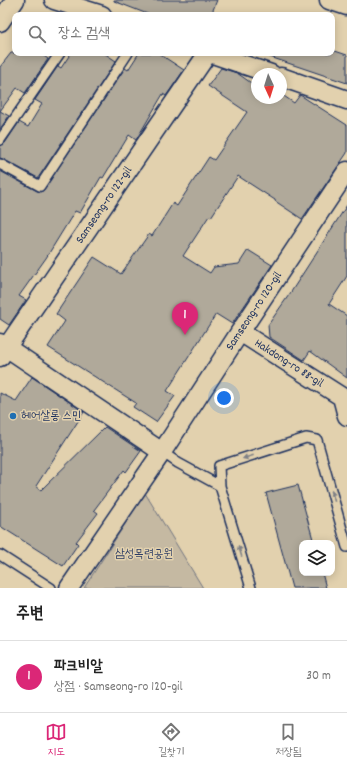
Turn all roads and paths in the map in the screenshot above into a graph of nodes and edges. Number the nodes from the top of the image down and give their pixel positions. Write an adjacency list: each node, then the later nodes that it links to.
1 (15, 0): 6 (street)
2 (54, 0): 5 (street)
3 (329, 0): 4 (street)
4 (347, 6)
5 (87, 12)
6 (0, 22)
7 (58, 56): 14 (lane)
8 (126, 56): 15 (lane)
9 (207, 56): 18 (street, Samseong-ro 122-gil)
10 (218, 56): 11 (street)
11 (253, 68)
12 (287, 80): 13 (street)
13 (347, 100)
14 (0, 140)
15 (0, 164)
16 (347, 171): 17 (street, Samseong-ro 120-gil)
17 (240, 332): 19 (street, Hakdong-ro 88-gil); 21 (street, Samseong-ro 120-gil)
18 (2, 349): 21 (street)
19 (344, 396): 20 (street, Hakdong-ro 88-gil)
20 (347, 416)
21 (162, 452): 22 (lane); 26 (street, Samseong-ro 120-gil)
22 (220, 486): 23 (lane, one-way to 22); 27 (lane, one-way to 22)
23 (347, 547)
24 (0, 555): 25 (lane)
25 (51, 588)
26 (70, 588)
27 (252, 588)

